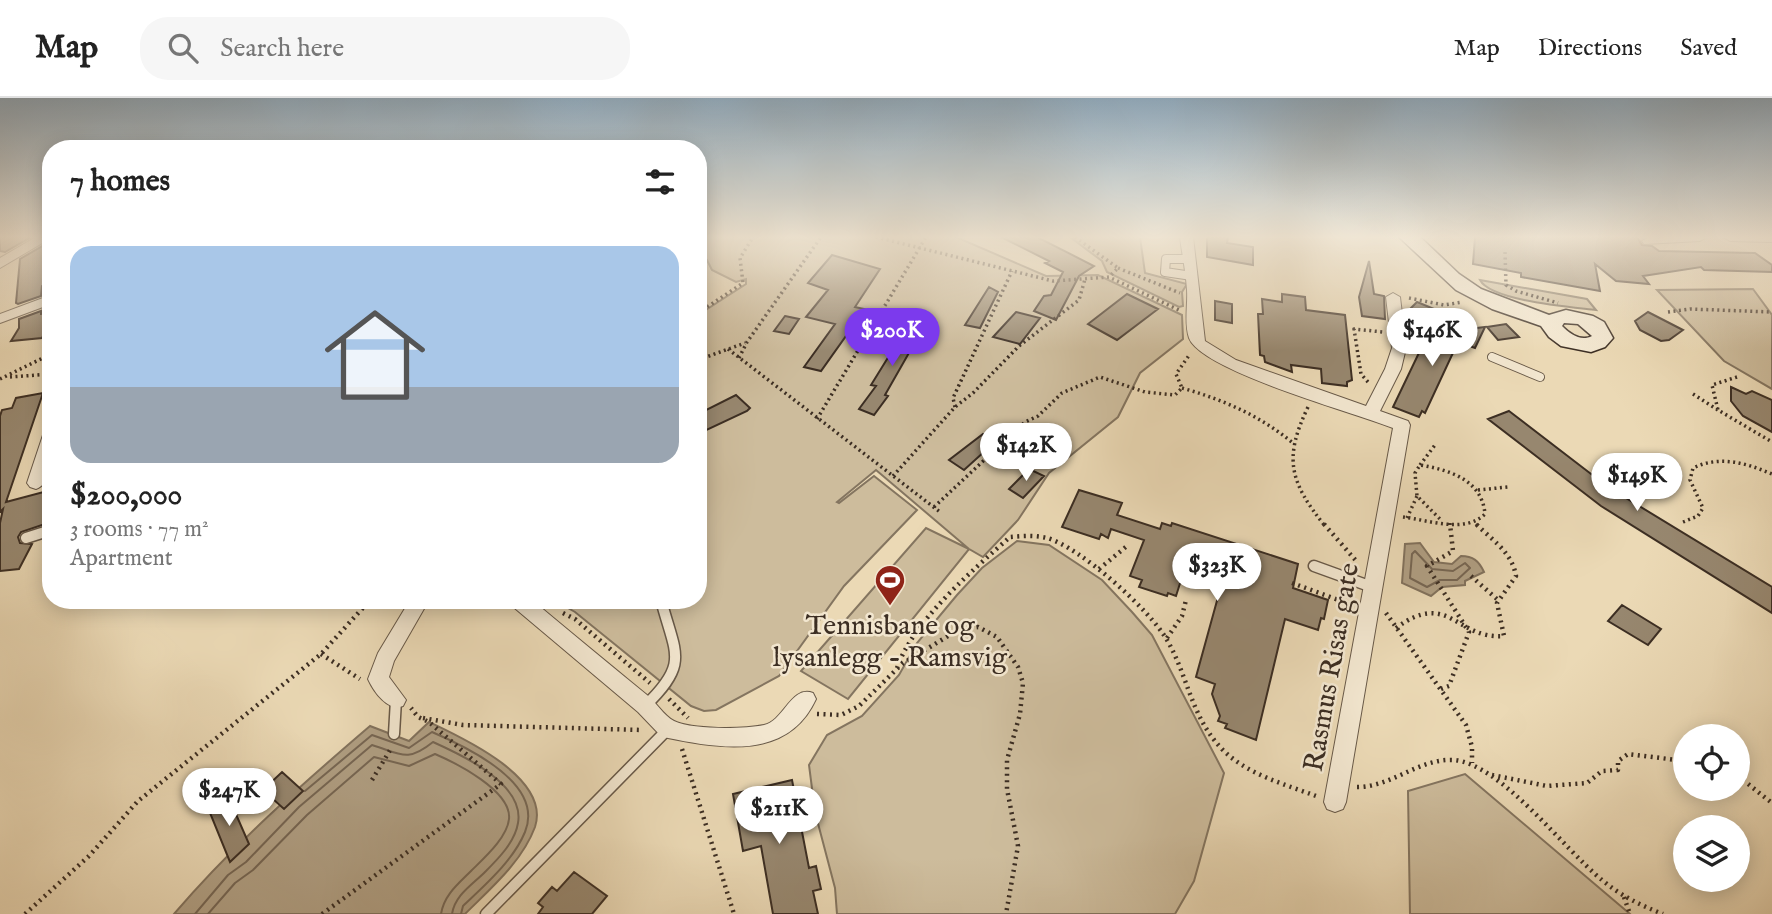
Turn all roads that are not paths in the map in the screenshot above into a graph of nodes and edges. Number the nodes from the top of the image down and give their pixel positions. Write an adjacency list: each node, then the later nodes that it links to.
1 (1186, 275): 3 (lane)
2 (1450, 275): 7 (street)
3 (1192, 276): 10 (street)
4 (1393, 297): 10 (street)
5 (42, 303): 6 (street)
6 (0, 319)
7 (1559, 319)
8 (1492, 357): 9 (lane)
9 (1541, 377)
10 (1379, 412): 16 (street, Rasmus Risas gate)
11 (42, 464): 12 (street)
12 (36, 483)
13 (42, 533): 14 (lane)
14 (26, 538)
15 (1314, 566): 16 (lane)
16 (1371, 592): 25 (street, Rasmus Risas gate)
17 (415, 609): 20 (street)
18 (529, 609): 21 (street)
19 (663, 609): 21 (lane)
20 (396, 699): 24 (lane)
21 (645, 706): 23 (street)
22 (801, 706): 23 (street)
23 (678, 731): 26 (lane)
24 (396, 735)
25 (1335, 803)
26 (486, 914)

